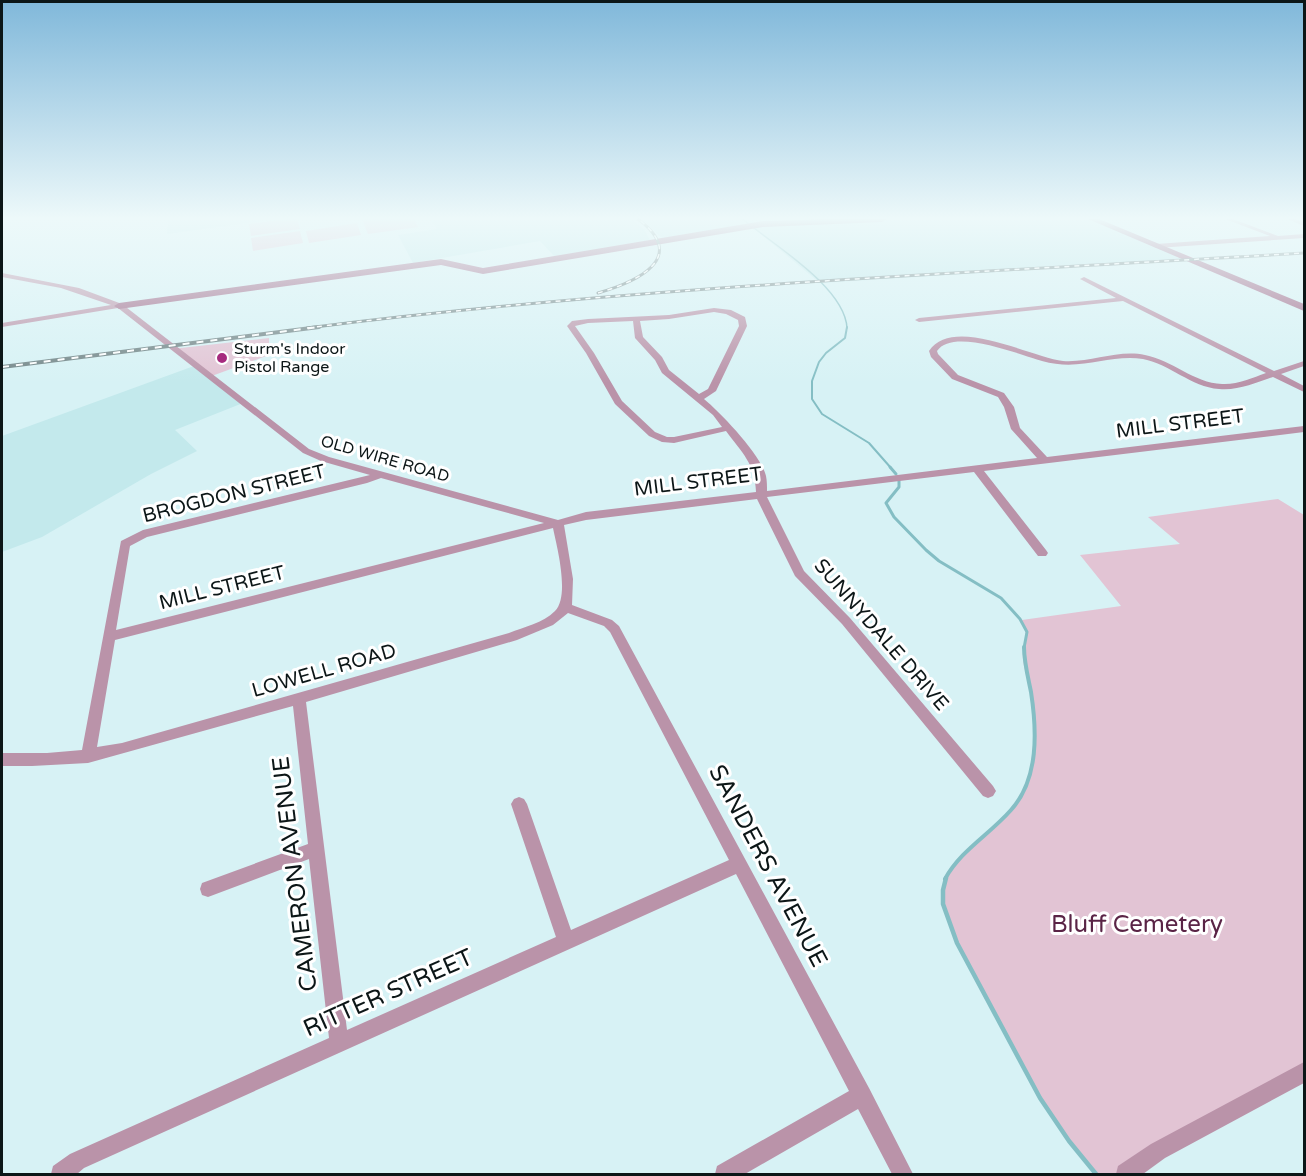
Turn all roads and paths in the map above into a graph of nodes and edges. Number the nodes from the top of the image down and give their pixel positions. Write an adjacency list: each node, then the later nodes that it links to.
1 (354, 274): 6 (street)
2 (1223, 274): 7 (street)
3 (2, 275): 6 (street, OLD WIRE ROAD)
4 (1084, 279): 5 (street)
5 (1125, 299): 9 (street); 12 (street)
6 (118, 306): 10 (street); 19 (street, OLD WIRE ROAD)
7 (1305, 308)
8 (636, 318): 14 (street, SUNNYDALE DRIVE); 14 (street); 15 (street)
9 (919, 320)
10 (2, 325)
11 (1305, 363): 12 (street)
12 (1272, 373): 13 (street); 17 (street)
13 (1305, 389)
14 (698, 398): 15 (street, SUNNYDALE DRIVE)
15 (728, 428): 20 (street, SUNNYDALE DRIVE)
16 (1305, 429): 17 (street, MILL STREET)
17 (1044, 460): 18 (street, MILL STREET)
18 (976, 468): 20 (street, MILL STREET); 22 (street)
19 (381, 474): 21 (street, OLD WIRE ROAD); 24 (street, BROGDON STREET)
20 (762, 494): 21 (street, MILL STREET); 28 (street, SUNNYDALE DRIVE)
21 (558, 523): 23 (street); 24 (street, MILL STREET)
22 (1042, 553)
23 (565, 607): 25 (street, LOWELL ROAD); 31 (street, SANDERS AVENUE)
24 (108, 638): 26 (street)
25 (299, 699): 26 (street, LOWELL ROAD); 30 (street, CAMERON AVENUE)
26 (88, 757): 27 (street, LOWELL ROAD)
27 (2, 759)
28 (988, 791)
29 (519, 804): 33 (street)
30 (316, 849): 32 (street); 34 (street, CAMERON AVENUE)
31 (739, 864): 33 (street, RITTER STREET); 36 (street, SANDERS AVENUE)
32 (208, 889)
33 (566, 941): 34 (street, RITTER STREET)
34 (339, 1043): 37 (street, RITTER STREET)
35 (1305, 1072): 40 (street)
36 (862, 1095): 38 (street); 39 (street, SANDERS AVENUE)
37 (61, 1174)
38 (725, 1174)
39 (903, 1174)
40 (1126, 1174)

